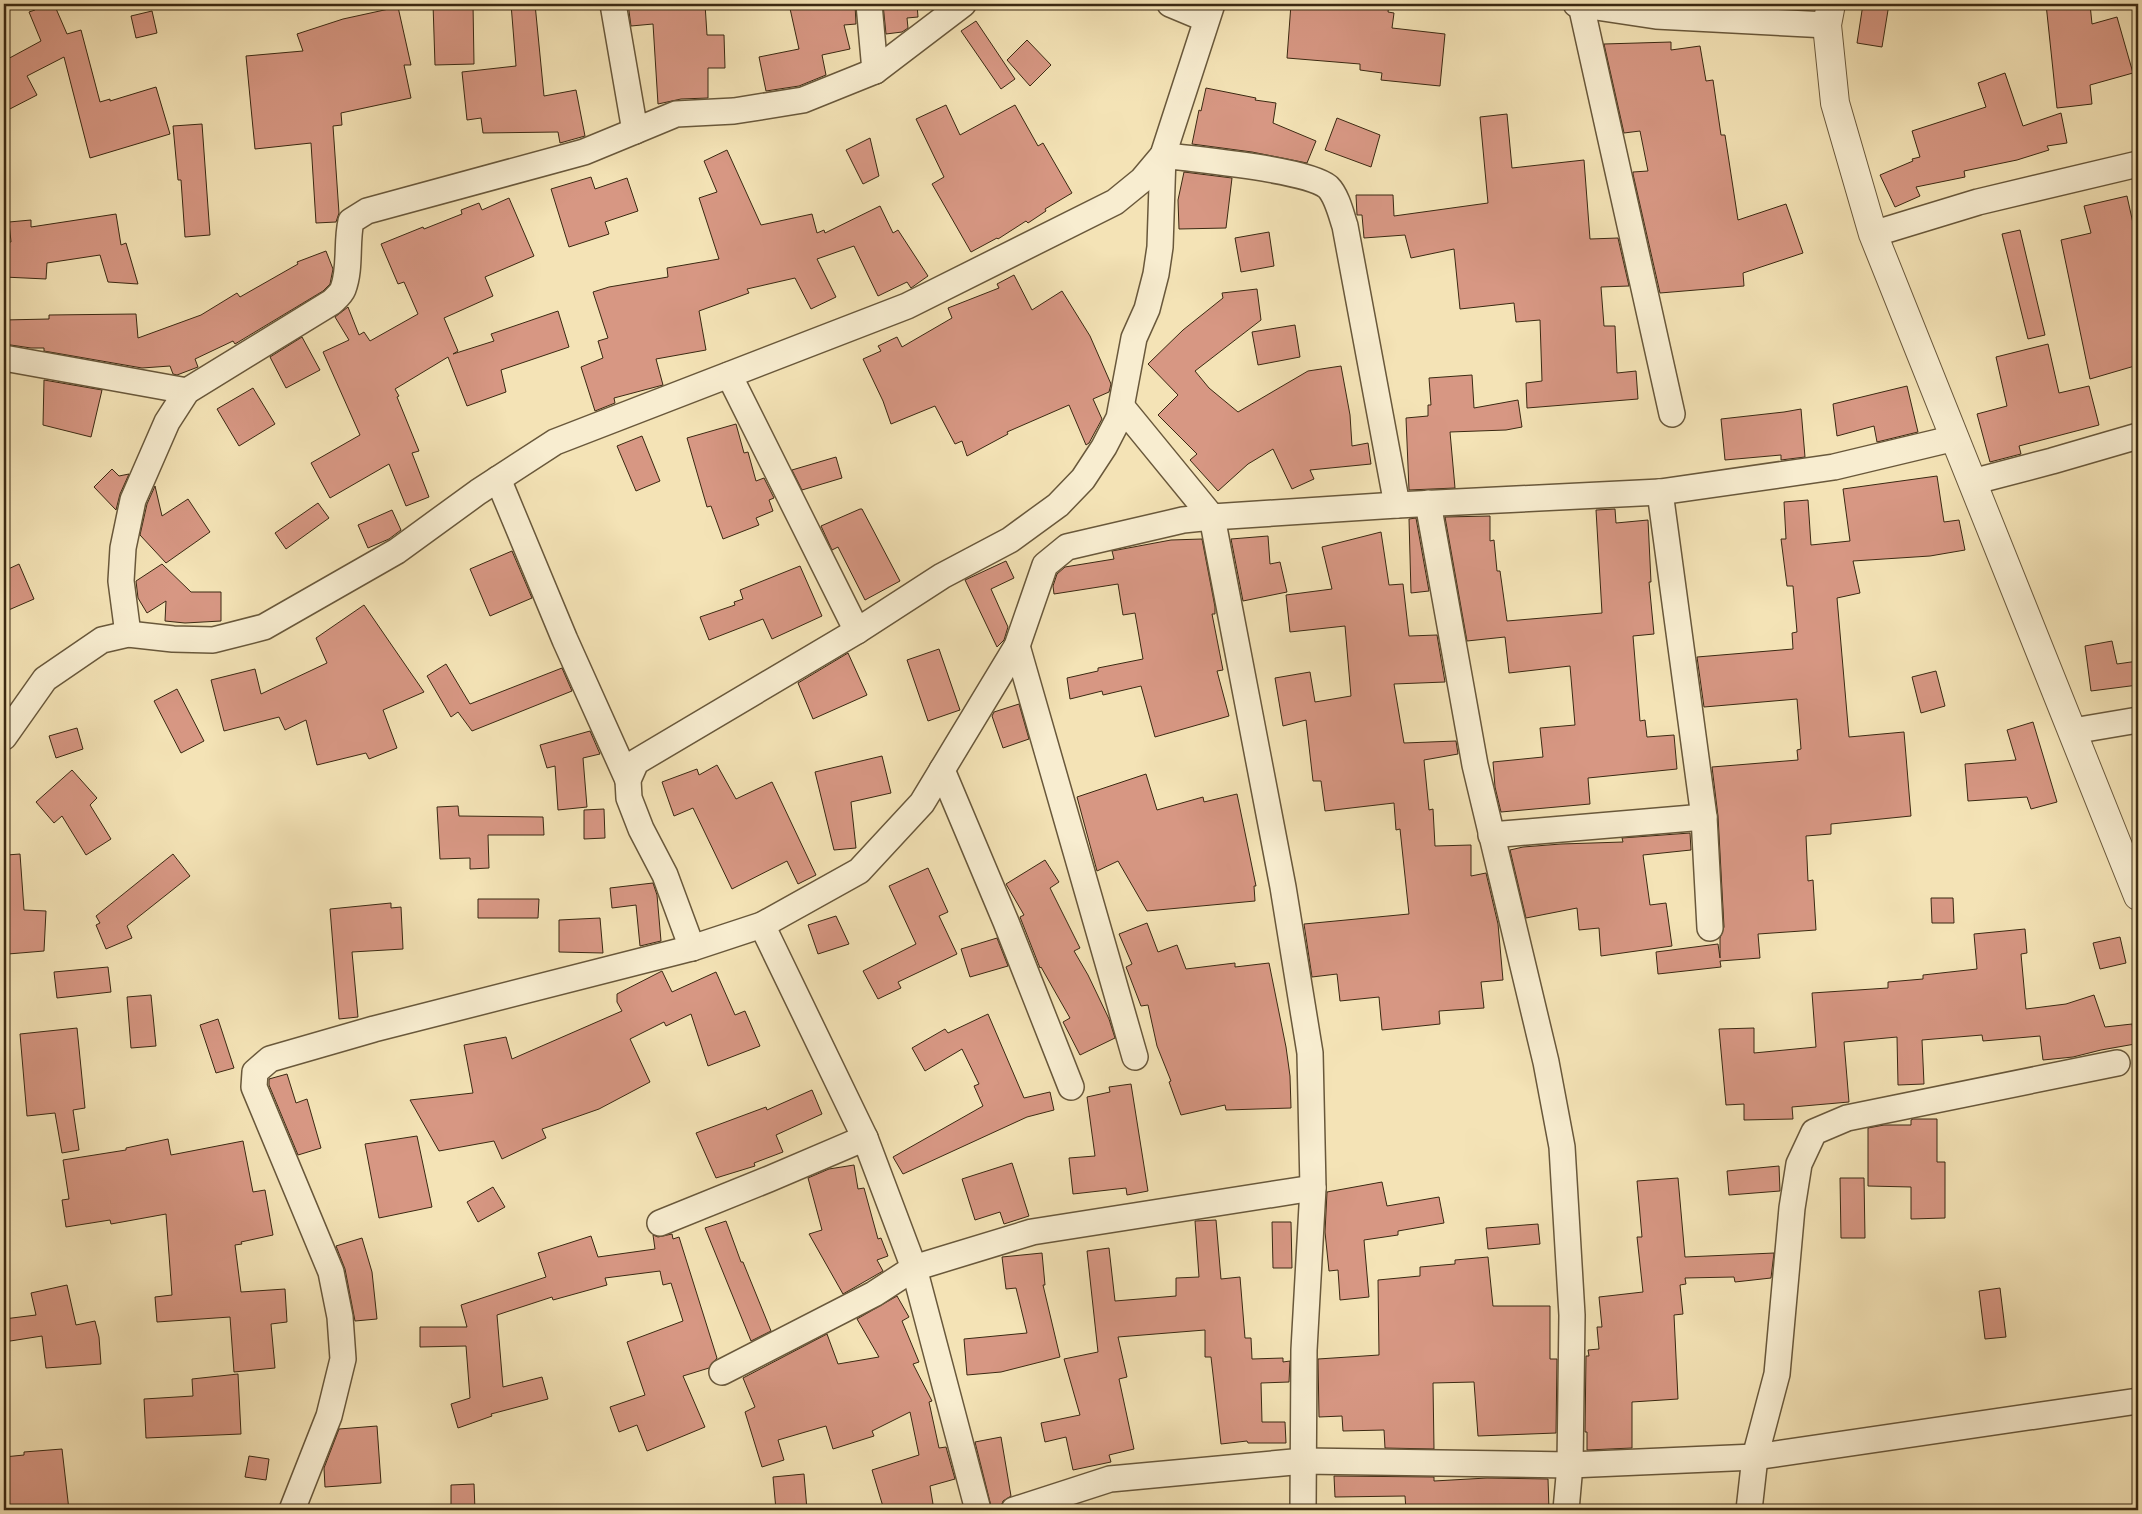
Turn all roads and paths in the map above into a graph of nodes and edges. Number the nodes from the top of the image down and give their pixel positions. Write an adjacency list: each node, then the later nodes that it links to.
1 (613, 4): 9 (street)
2 (869, 4): 8 (street)
3 (963, 4): 8 (street)
4 (1170, 4): 6 (street)
5 (1579, 5): 7 (street); 17 (street)
6 (1209, 11): 10 (street)
7 (1829, 14): 12 (street)
8 (875, 71): 9 (street)
9 (635, 131): 15 (street)
10 (1163, 155): 14 (street); 16 (street); 24 (street)
11 (2138, 164): 12 (street)
12 (1873, 234): 19 (street)
13 (4, 358): 15 (street)
14 (730, 374): 20 (street); 26 (street)
15 (187, 391): 27 (street)
16 (1122, 407): 25 (street); 26 (street)
17 (1672, 414)
18 (2138, 436): 21 (street)
19 (1955, 438): 21 (street); 22 (street)
20 (498, 479): 27 (street); 33 (street)
21 (1972, 482): 30 (street)
22 (1660, 492): 23 (street); 34 (street)
23 (1428, 503): 24 (street); 35 (street)
24 (1397, 505): 25 (street)
25 (1212, 517): 28 (street); 44 (street)
26 (857, 631): 33 (street)
27 (128, 634): 31 (street)
28 (1017, 646): 32 (street); 40 (street)
29 (2138, 720): 30 (street)
30 (2073, 731): 36 (street)
31 (4, 737)
32 (942, 770): 37 (street); 42 (street)
33 (628, 780): 39 (street)
34 (1704, 817): 35 (street); 38 (street)
35 (1491, 835): 51 (street)
36 (2138, 896)
37 (762, 925): 39 (street); 43 (street)
38 (1710, 928)
39 (692, 948): 52 (street)
40 (1135, 1057)
41 (2117, 1063): 49 (street)
42 (1071, 1087)
43 (865, 1138): 45 (street); 46 (street)
44 (1312, 1188): 46 (street); 50 (street)
45 (660, 1223)
46 (914, 1268): 47 (street); 53 (street)
47 (722, 1372)
48 (2138, 1401): 49 (street)
49 (1755, 1457): 51 (street); 57 (street)
50 (1304, 1461): 51 (street); 54 (street); 55 (street)
51 (1570, 1465): 56 (street)
52 (292, 1510)
53 (978, 1510)
54 (1014, 1510)
55 (1304, 1510)
56 (1566, 1510)
57 (1749, 1510)

